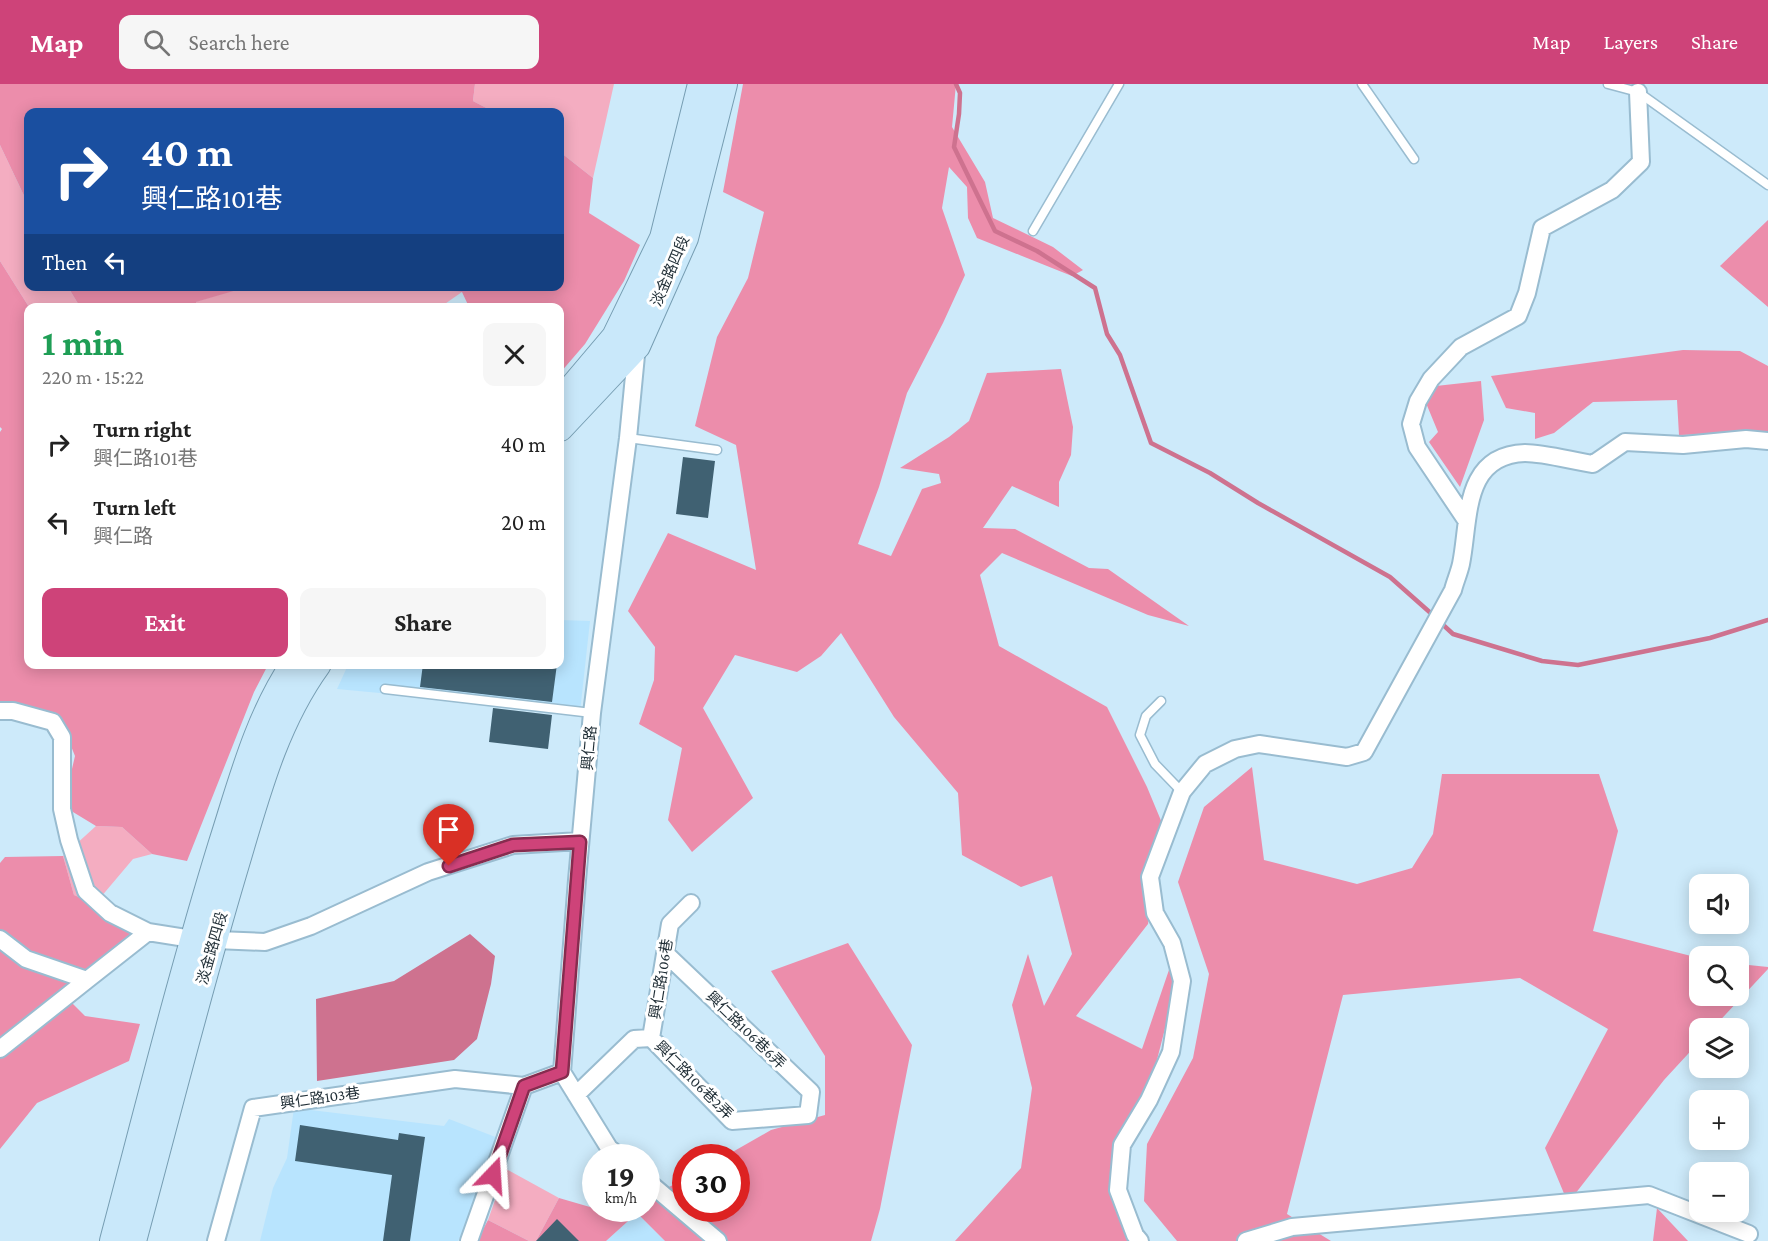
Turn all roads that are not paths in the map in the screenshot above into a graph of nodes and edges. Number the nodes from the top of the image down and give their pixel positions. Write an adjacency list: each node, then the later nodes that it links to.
1 (701, 84): 10 (main road, 淡金路四段)
2 (724, 84): 10 (main road, 淡金路四段)
3 (1119, 84): 9 (lane)
4 (1362, 84): 7 (lane)
5 (1608, 84): 6 (lane)
6 (1638, 92): 8 (lane); 16 (street)
7 (1414, 159)
8 (1768, 185)
9 (1033, 231)
10 (626, 341): 11 (main road, 淡金路四段); 12 (main road, 淡金路四段); 13 (street, 興仁路)
11 (564, 398)
12 (564, 423)
13 (628, 438): 15 (lane); 22 (street, 興仁路)
14 (1768, 441): 16 (street)
15 (717, 450)
16 (1466, 520): 23 (street)
17 (291, 669): 28 (main road, 淡金路四段)
18 (315, 669): 28 (main road, 淡金路四段)
19 (385, 689): 22 (lane)
20 (1161, 701): 23 (lane)
21 (0, 711): 26 (street)
22 (592, 713): 24 (street, 興仁路)
23 (1182, 792): 45 (street)
24 (580, 842): 28 (street); 33 (street, 興仁路)
25 (691, 903): 29 (street, 興仁路106巷)
26 (148, 932): 28 (street); 30 (street)
27 (0, 939): 30 (street)
28 (203, 940): 40 (main road, 淡金路四段); 41 (main road, 淡金路四段)
29 (665, 953): 31 (street, 興仁路106巷); 36 (street, 興仁路106巷6弄)
30 (87, 980): 32 (street)
31 (651, 1038): 35 (street, 興仁路106巷); 36 (street, 興仁路106巷2弄)
32 (0, 1049)
33 (562, 1072): 34 (street); 35 (street)
34 (524, 1086): 42 (street, 興仁路103巷); 43 (street)
35 (576, 1095): 37 (street)
36 (808, 1114)
37 (607, 1144)
38 (660, 1192): 44 (street)
39 (1749, 1234): 46 (street)
40 (113, 1241)
41 (133, 1241)
42 (216, 1241)
43 (469, 1241)
44 (718, 1241)
45 (1140, 1241)
46 (1246, 1241)

